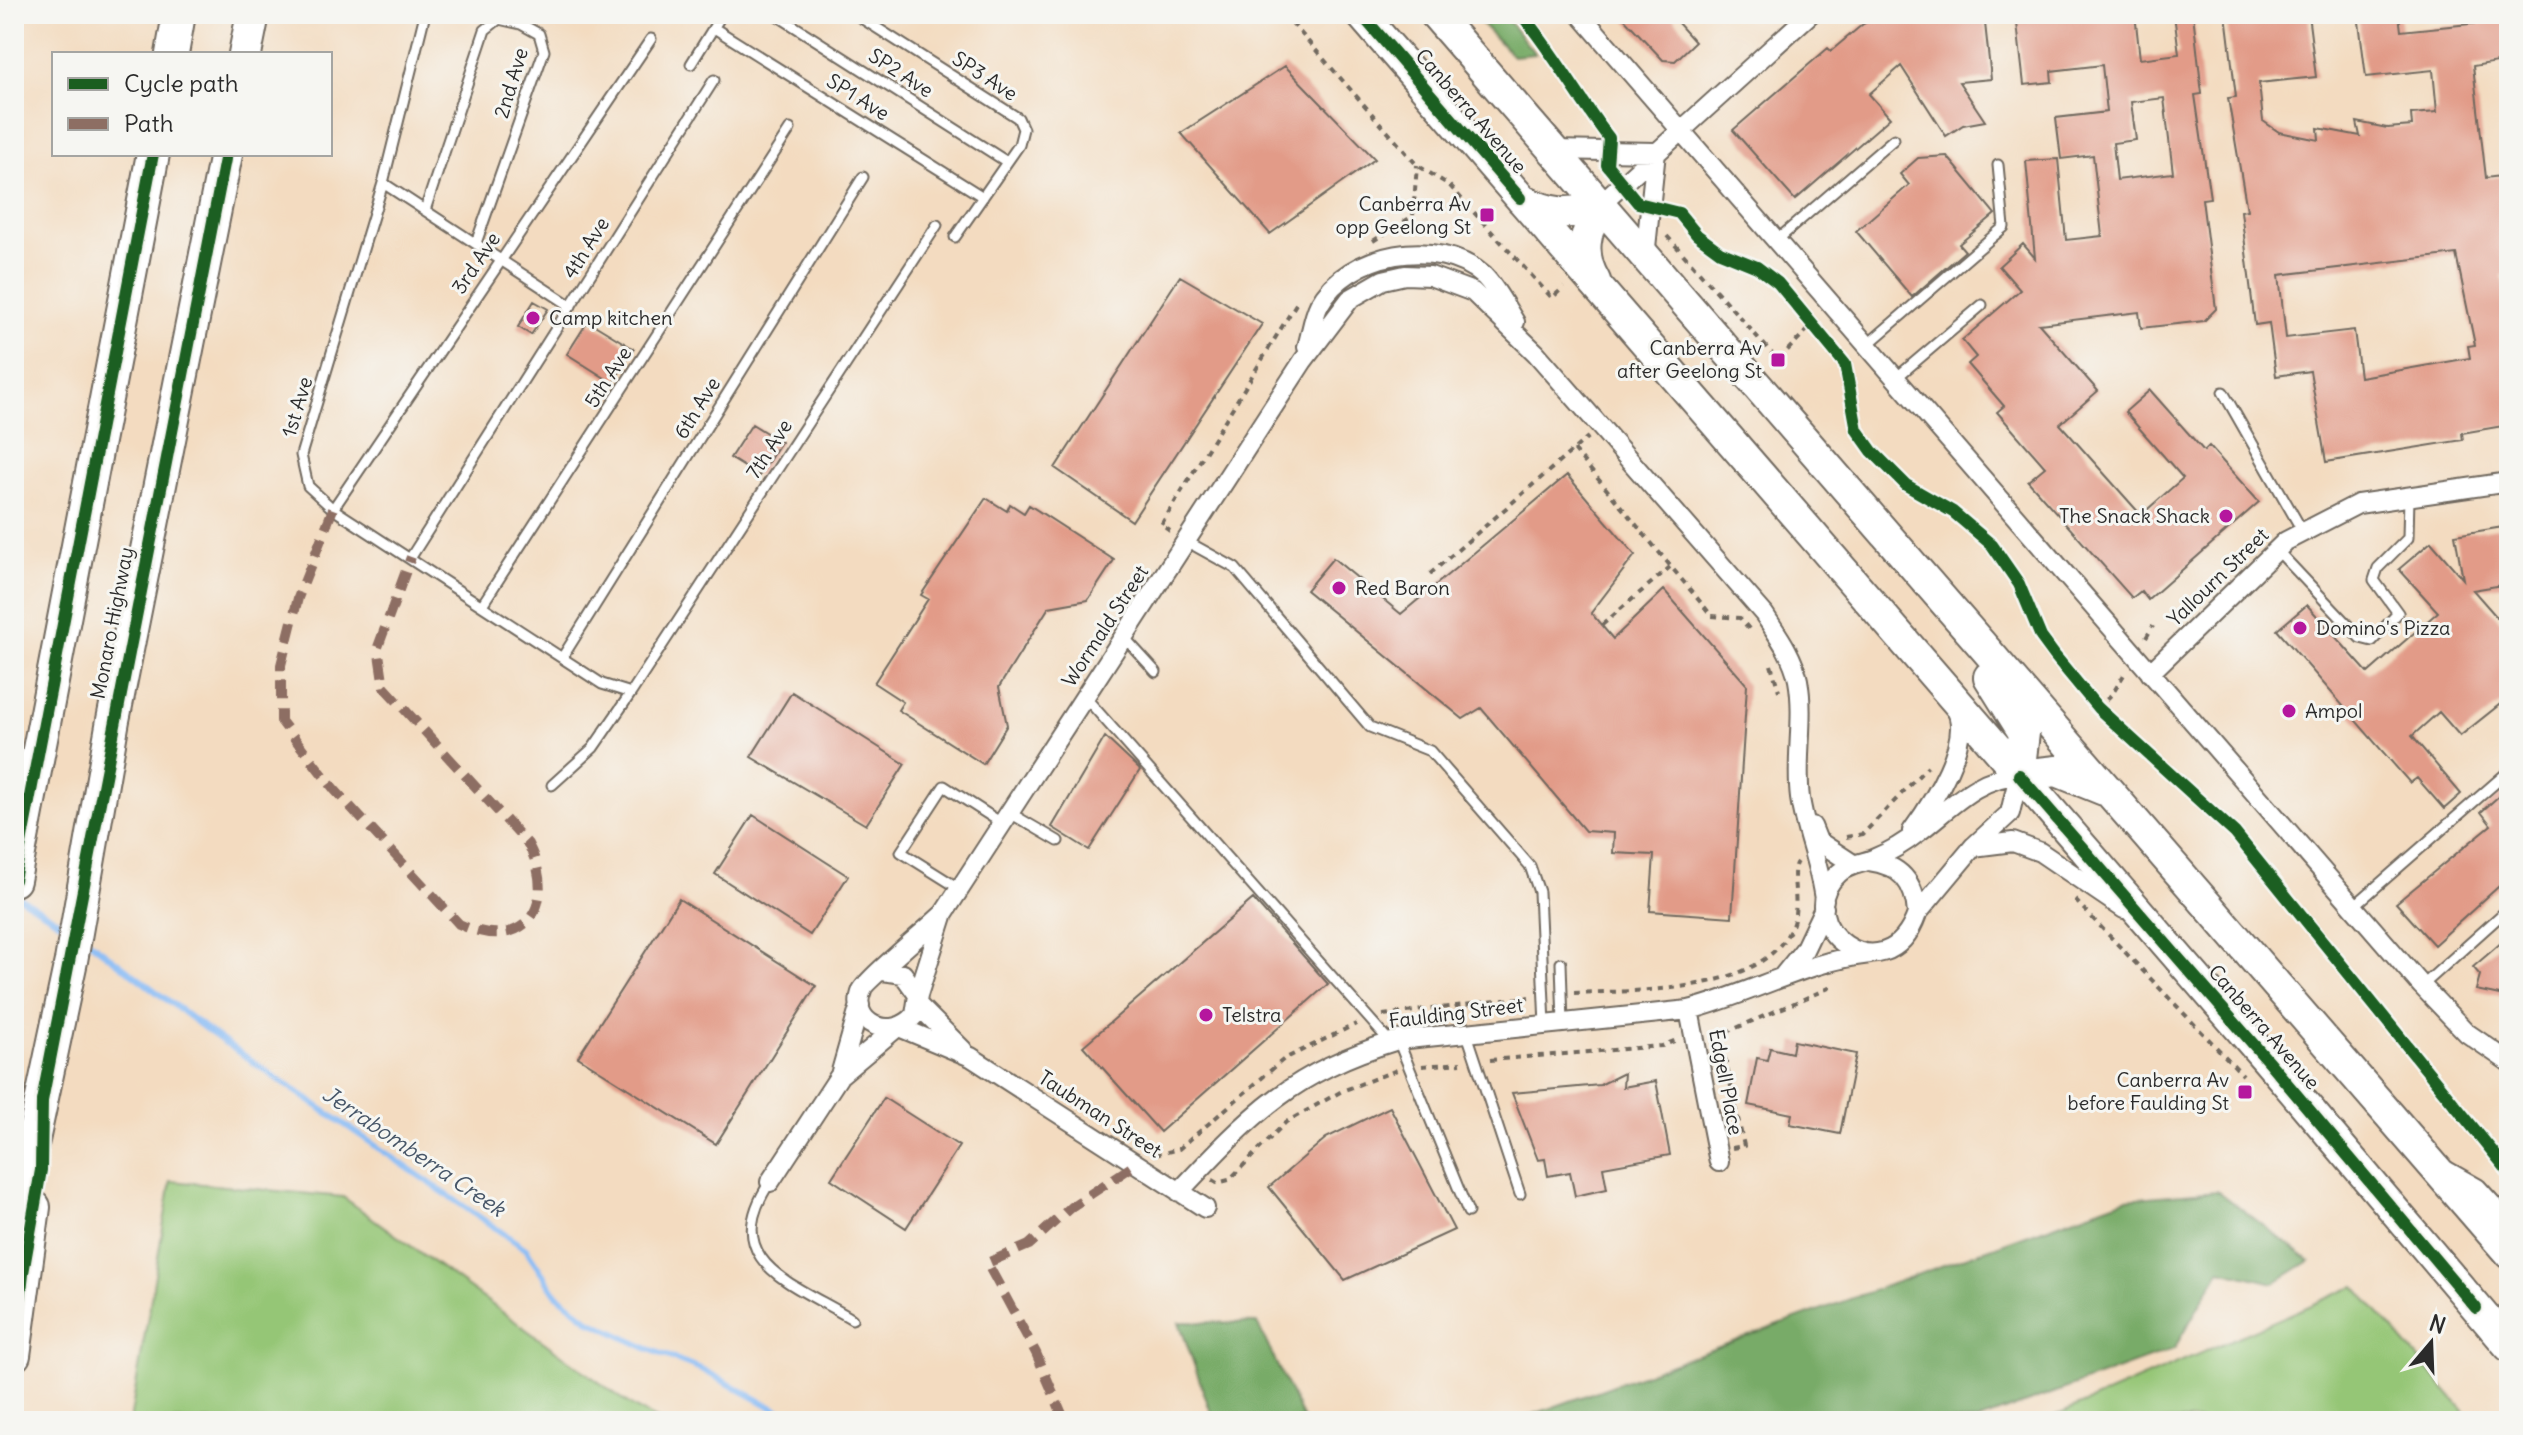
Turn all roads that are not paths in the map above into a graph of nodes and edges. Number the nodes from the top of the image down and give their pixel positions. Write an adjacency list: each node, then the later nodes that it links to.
1 (179, 14): 12 (highway)
2 (425, 14): 25 (lane, 1st Ave)
3 (722, 14): 10 (lane)
4 (775, 14): 22 (lane, SP2 Ave)
5 (855, 14): 22 (lane, SP3 Ave)
6 (1361, 14): 27 (highway, Canberra Avenue)
7 (1435, 14): 18 (highway, Canberra Avenue)
8 (1580, 14): 16 (street)
9 (1810, 14): 16 (street)
10 (714, 28): 13 (lane); 26 (lane, SP1 Ave)
11 (651, 39): 35 (lane, 3rd Ave)
12 (172, 52)
13 (691, 64)
14 (714, 80): 38 (lane, 4th Ave)
15 (790, 129): 50 (lane, 5th Ave)
16 (1681, 129): 19 (street); 32 (street)
17 (1894, 139): 32 (lane)
18 (1553, 150): 19 (street); 28 (highway, Canberra Avenue)
19 (1656, 152): 28 (street); 34 (street)
20 (153, 156): 67 (highway)
21 (226, 156): 91 (highway, Monaro Highway)
22 (1007, 162): 26 (lane, SP3 Ave)
23 (1998, 165): 39 (lane)
24 (863, 177): 52 (lane, 6th Ave)
25 (383, 183): 29 (lane); 44 (lane, 1st Ave)
26 (983, 197): 31 (lane, SP3 Ave)
27 (1520, 198): 28 (highway); 36 (highway, Canberra Avenue)
28 (1599, 205): 34 (highway, Canberra Avenue); 36 (highway)
29 (425, 210): 33 (lane); 33 (lane, 2nd Ave)
30 (937, 225): 56 (lane, 7th Ave)
31 (955, 237)
32 (1777, 240): 39 (street)
33 (476, 243): 35 (lane)
34 (1644, 257): 49 (highway, Canberra Avenue)
35 (500, 259): 38 (lane); 44 (lane, 3rd Ave)
36 (1605, 298): 54 (highway, Canberra Avenue)
37 (1982, 305): 40 (lane)
38 (571, 306): 48 (lane, 4th Ave)
39 (1867, 345): 40 (street)
40 (1896, 378): 55 (street)
41 (2223, 392): 45 (lane)
42 (2509, 482): 43 (street, Yallourn Street)
43 (2409, 496): 45 (street, Yallourn Street); 47 (lane)
44 (333, 509): 48 (lane, 1st Ave)
45 (2303, 532): 47 (street, Yallourn Street)
46 (1186, 541): 51 (street, Wormald Street); 62 (street, Wormald Street); 84 (lane)
47 (2277, 550): 55 (street, Yallourn Street)
48 (411, 557): 50 (lane, 1st Ave)
49 (1928, 581): 59 (highway); 61 (highway, Canberra Avenue)
50 (482, 605): 52 (lane, 1st Ave)
51 (1124, 637): 53 (lane); 57 (street, Wormald Street)
52 (562, 658): 56 (lane, 1st Ave)
53 (1156, 672)
54 (1930, 673): 59 (highway, Canberra Avenue); 65 (street)
55 (2150, 673): 71 (street)
56 (631, 693): 60 (lane, 7th Ave)
57 (1085, 697): 63 (street, Wormald Street); 87 (lane)
58 (2509, 771): 71 (lane)
59 (2019, 775): 61 (highway); 65 (street); 66 (street); 75 (highway, Canberra Avenue)
60 (552, 785)
61 (2115, 796): 93 (highway, Canberra Avenue)
62 (1801, 801): 68 (street, Wormald Street); 70 (street, Wormald Street)
63 (1006, 818): 64 (lane); 69 (street, Wormald Street); 69 (lane)
64 (1058, 841)
65 (1901, 846): 68 (street)
66 (1973, 847): 74 (street); 75 (street)
67 (16, 860)
68 (1861, 862): 70 (street); 74 (street)
69 (960, 889): 73 (street, Wormald Street)
70 (1824, 904): 76 (street); 79 (street)
71 (2353, 907): 80 (street)
72 (2509, 908): 80 (lane)
73 (944, 913): 78 (street, Wormald Street); 81 (street, Wormald Street)
74 (1917, 914): 76 (street)
75 (2158, 935): 102 (highway, Canberra Avenue)
76 (1870, 954): 79 (street, Faulding Street)
77 (1561, 963): 84 (lane)
78 (883, 971): 81 (street); 82 (street, Wormald Street)
79 (1783, 976): 83 (street, Faulding Street)
80 (2422, 986): 89 (street)
81 (918, 1000): 85 (street, Wormald Street); 88 (street, Taubman Street)
82 (860, 1005): 85 (street); 90 (street, Wormald Street)
83 (1689, 1010): 84 (street, Faulding Street); 92 (street, Edgell Place)
84 (1554, 1025): 86 (street, Faulding Street)
85 (897, 1028): 88 (street, Taubman Street); 90 (street, Wormald Street)
86 (1466, 1031): 87 (street, Faulding Street); 96 (lane)
87 (1394, 1041): 95 (street, Faulding Street); 98 (lane)
88 (971, 1057): 95 (street, Taubman Street)
89 (2509, 1062)
90 (840, 1075): 94 (street, Wormald Street)
91 (42, 1101): 100 (highway, Monaro Highway); 106 (highway)
92 (1718, 1157)
93 (2437, 1166): 99 (street); 101 (highway, Canberra Avenue)
94 (770, 1182): 103 (lane)
95 (1179, 1192): 97 (street, Taubman Street)
96 (1520, 1194)
97 (1205, 1208)
98 (1468, 1212)
99 (2509, 1223)
100 (14, 1230)
101 (2509, 1253)
102 (2476, 1308): 104 (highway); 105 (highway, Canberra Avenue)
103 (852, 1319)
104 (2509, 1324)
105 (2509, 1346)
106 (14, 1355)

